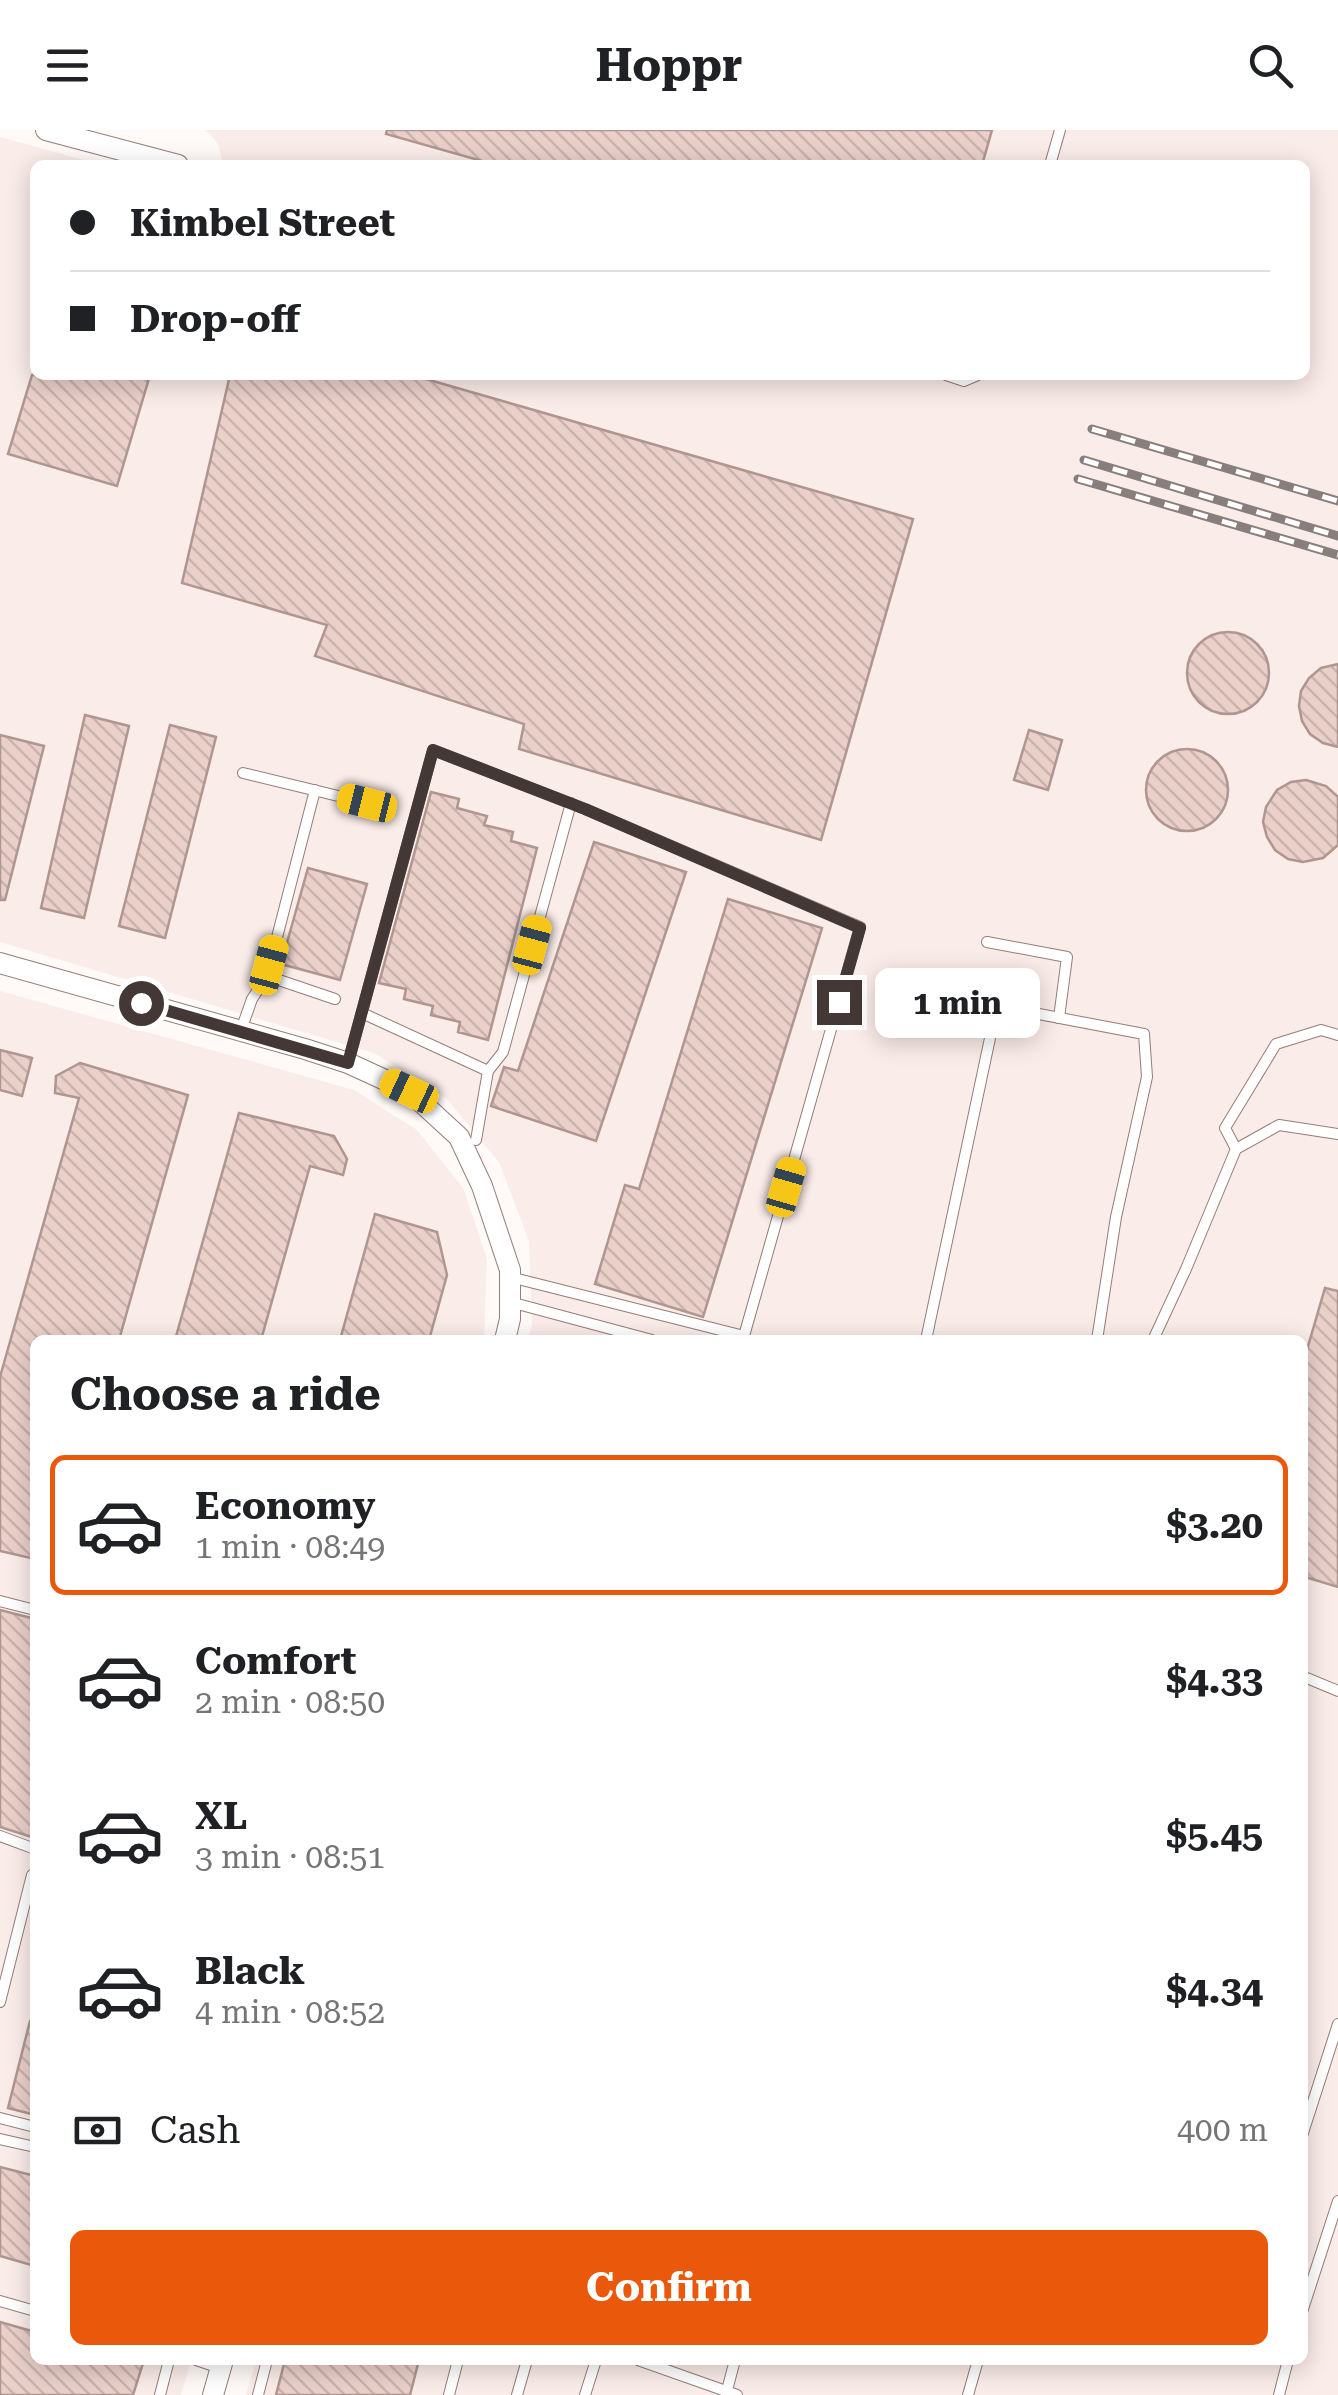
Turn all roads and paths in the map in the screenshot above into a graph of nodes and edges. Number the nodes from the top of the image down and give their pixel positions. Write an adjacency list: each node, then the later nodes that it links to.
1 (46, 130): 3 (street)
2 (1060, 130): 4 (lane)
3 (159, 160)
4 (1051, 160)
5 (242, 773): 6 (lane)
6 (316, 790): 7 (lane); 11 (lane)
7 (367, 803)
8 (571, 803): 13 (lane); 18 (lane); 27 (lane)
9 (988, 942): 14 (lane)
10 (0, 963): 15 (street)
11 (266, 976): 12 (lane); 15 (lane)
12 (335, 999)
13 (362, 1012): 17 (lane); 18 (lane)
14 (1059, 1018): 28 (lane); 29 (lane)
15 (241, 1031): 17 (street)
16 (1338, 1035): 21 (lane)
17 (348, 1063): 22 (street)
18 (488, 1072): 20 (lane)
19 (1338, 1134): 21 (lane)
20 (476, 1140)
21 (1236, 1148): 30 (lane)
22 (510, 1277): 23 (street); 26 (lane)
23 (510, 1302): 24 (street); 25 (lane)
24 (505, 1335)
25 (633, 1335)
26 (740, 1335)
27 (744, 1335)
28 (927, 1335)
29 (1098, 1335)
30 (1155, 1335)
31 (0, 1601): 32 (lane)
32 (30, 1609)
33 (1308, 1678): 34 (lane)
34 (1338, 1691)
35 (0, 1836): 36 (lane)
36 (30, 1847)
37 (30, 1883): 38 (lane)
38 (0, 2002)
39 (1338, 2024): 40 (lane)
40 (1323, 2072): 41 (lane); 43 (lane)
41 (1338, 2077)
42 (0, 2118): 44 (lane)
43 (1308, 2118)
44 (30, 2126)
45 (0, 2139): 46 (lane)
46 (30, 2146)
47 (1338, 2200): 48 (lane)
48 (1308, 2293)
49 (0, 2301): 50 (lane)
50 (30, 2310)
51 (168, 2365): 62 (lane)
52 (222, 2365): 63 (street)
53 (265, 2365): 64 (lane)
54 (457, 2365): 65 (lane)
55 (526, 2365): 66 (lane)
56 (594, 2365): 67 (lane)
57 (652, 2365): 61 (lane)
58 (734, 2365): 61 (lane)
59 (977, 2365): 68 (lane)
60 (1287, 2365): 69 (lane)
61 (730, 2394)
62 (160, 2395)
63 (213, 2395)
64 (258, 2395)
65 (449, 2395)
66 (517, 2395)
67 (584, 2395)
68 (968, 2395)
69 (1279, 2395)

